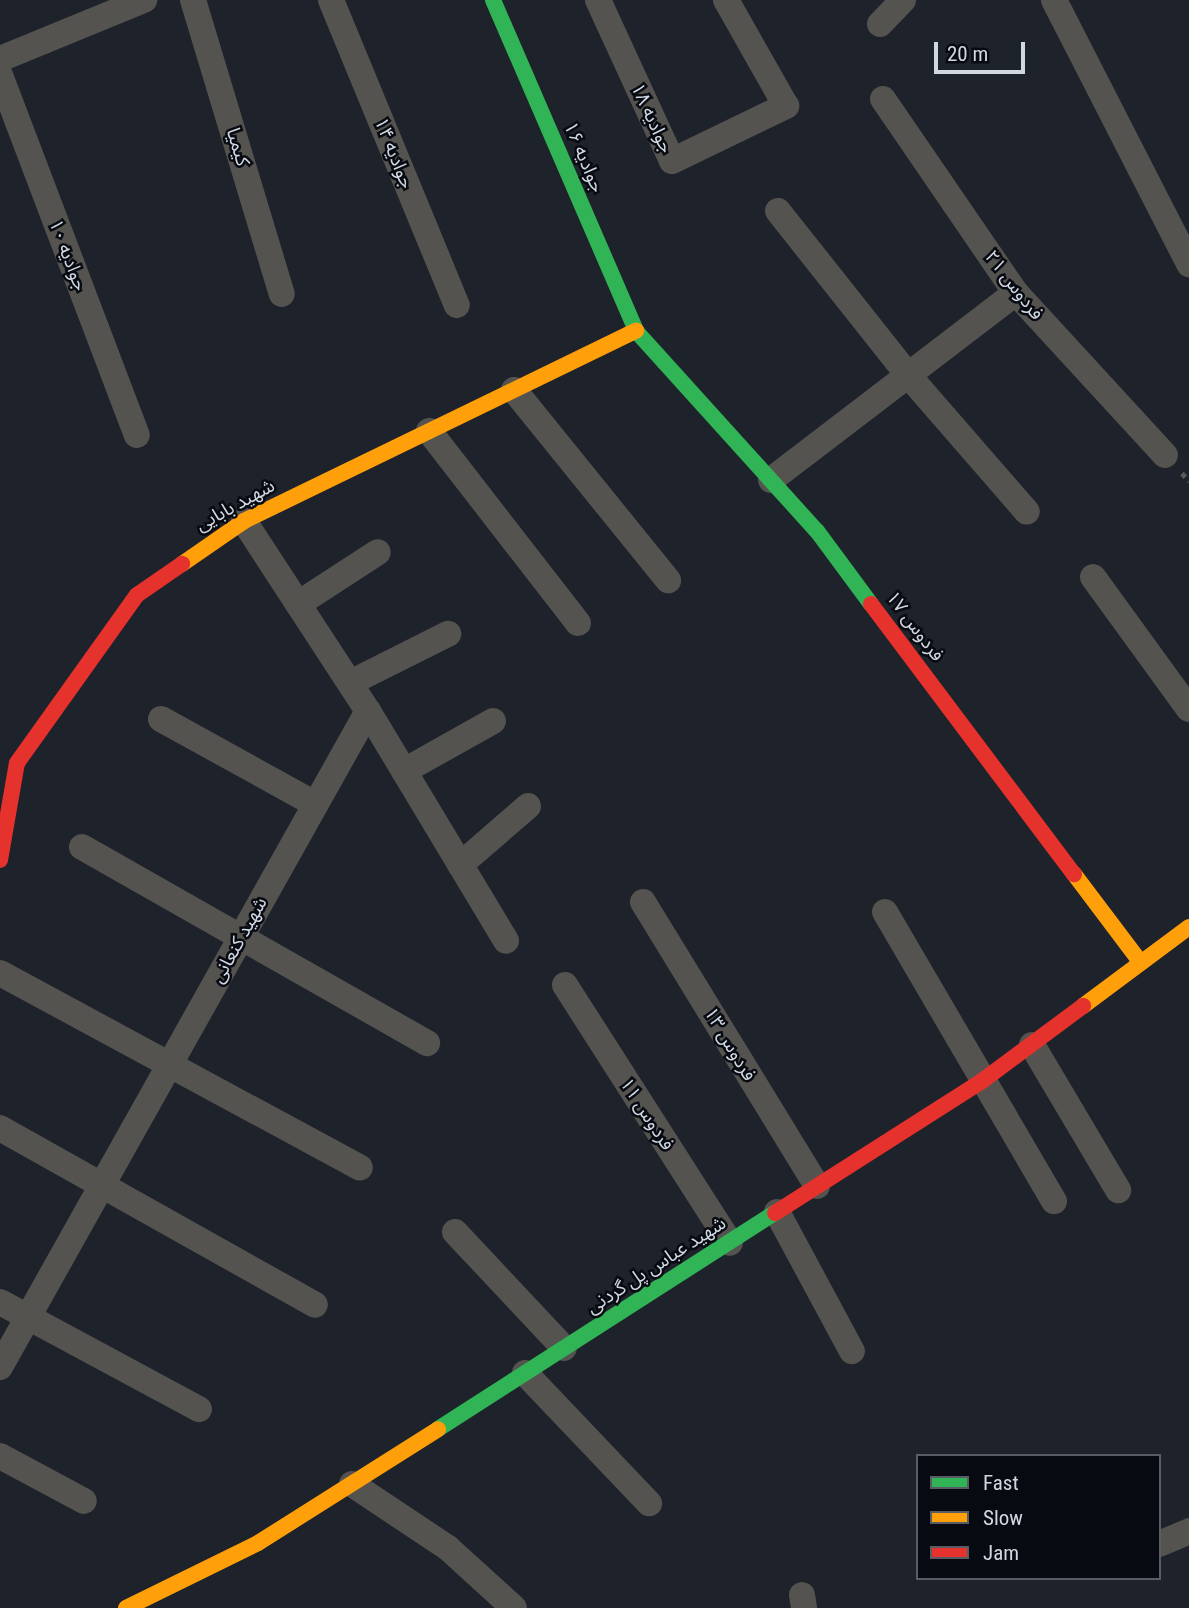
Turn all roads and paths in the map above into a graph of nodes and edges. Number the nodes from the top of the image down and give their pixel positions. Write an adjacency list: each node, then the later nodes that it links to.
1 (144, 0): 9 (street)
2 (193, 0): 17 (street, کیمیا)
3 (331, 0): 18 (street, جوادیه ۱۴)
4 (493, 0): 19 (street, جوادیه ۱۶)
5 (598, 0): 6 (street, جوادیه ۱۸)
6 (726, 0)
7 (903, 0): 10 (street)
8 (1054, 0): 15 (street)
9 (105, 7): 11 (street)
10 (880, 23)
11 (0, 59)
12 (0, 75): 23 (street, جوادیه ۱۰)
13 (883, 99): 16 (street, فردوس ۲۱)
14 (779, 211): 20 (street)
15 (1189, 264)
16 (1016, 293): 20 (street); 24 (street, فردوس ۲۱)
17 (282, 294)
18 (457, 305)
19 (636, 331): 21 (street, شهید بابایی); 25 (street, فردوس ۱۷)
20 (908, 375): 25 (street); 26 (street)
21 (513, 390): 22 (street, شهید بابایی); 30 (street)
22 (429, 431): 27 (street, شهید بابایی); 32 (street)
23 (137, 435)
24 (1165, 455)
25 (771, 480): 51 (street, فردوس ۱۷)
26 (1027, 512)
27 (244, 521): 31 (street); 39 (street, شهید بابایی)
28 (379, 552): 31 (street)
29 (1093, 577): 35 (street)
30 (668, 580)
31 (298, 604): 34 (street)
32 (578, 622)
33 (448, 634): 34 (street)
34 (350, 684): 36 (street)
35 (1189, 709)
36 (368, 711): 40 (street); 41 (street, شهید کنعانی)
37 (161, 719): 41 (street)
38 (493, 721): 40 (street)
39 (8, 757): 44 (street, شهید بابایی)
40 (404, 771): 45 (street)
41 (315, 804): 49 (street, شهید کنعانی)
42 (528, 806): 45 (street)
43 (82, 846): 49 (street)
44 (0, 860)
45 (460, 865): 50 (street)
46 (643, 902): 60 (street, فردوس ۱۳)
47 (886, 912): 57 (street)
48 (1189, 927): 51 (street, شهید عباس پل گردنی)
49 (240, 938): 54 (street); 56 (street, شهید کنعانی)
50 (506, 941)
51 (1141, 963): 55 (street, شهید عباس پل گردنی)
52 (0, 973): 56 (street)
53 (565, 985): 66 (street, فردوس ۱۱)
54 (427, 1042)
55 (1032, 1045): 57 (street, شهید عباس پل گردنی); 62 (street)
56 (171, 1062): 59 (street); 61 (street, شهید کنعانی)
57 (982, 1080): 60 (street, شهید عباس پل گردنی); 63 (street)
58 (0, 1128): 61 (street)
59 (360, 1168)
60 (817, 1186): 64 (street, شهید عباس پل گردنی)
61 (101, 1187): 68 (street); 69 (street, شهید کنعانی)
62 (1118, 1190)
63 (1054, 1201)
64 (776, 1212): 66 (street, شهید عباس پل گردنی); 71 (street)
65 (455, 1232): 70 (street)
66 (730, 1242): 70 (street, شهید عباس پل گردنی)
67 (0, 1302): 69 (street)
68 (315, 1305)
69 (27, 1318): 72 (street, شهید کنعانی); 74 (street)
70 (564, 1348): 73 (street, شهید عباس پل گردنی)
71 (852, 1351)
72 (0, 1367)
73 (525, 1373): 76 (street, شهید عباس پل گردنی); 78 (street)
74 (199, 1409)
75 (0, 1456): 77 (street)
76 (352, 1484): 81 (street, شهید عباس پل گردنی); 82 (street)
77 (84, 1501)
78 (649, 1503)
79 (1189, 1531): 80 (street)
80 (1161, 1543)
81 (126, 1608)
82 (514, 1608)

